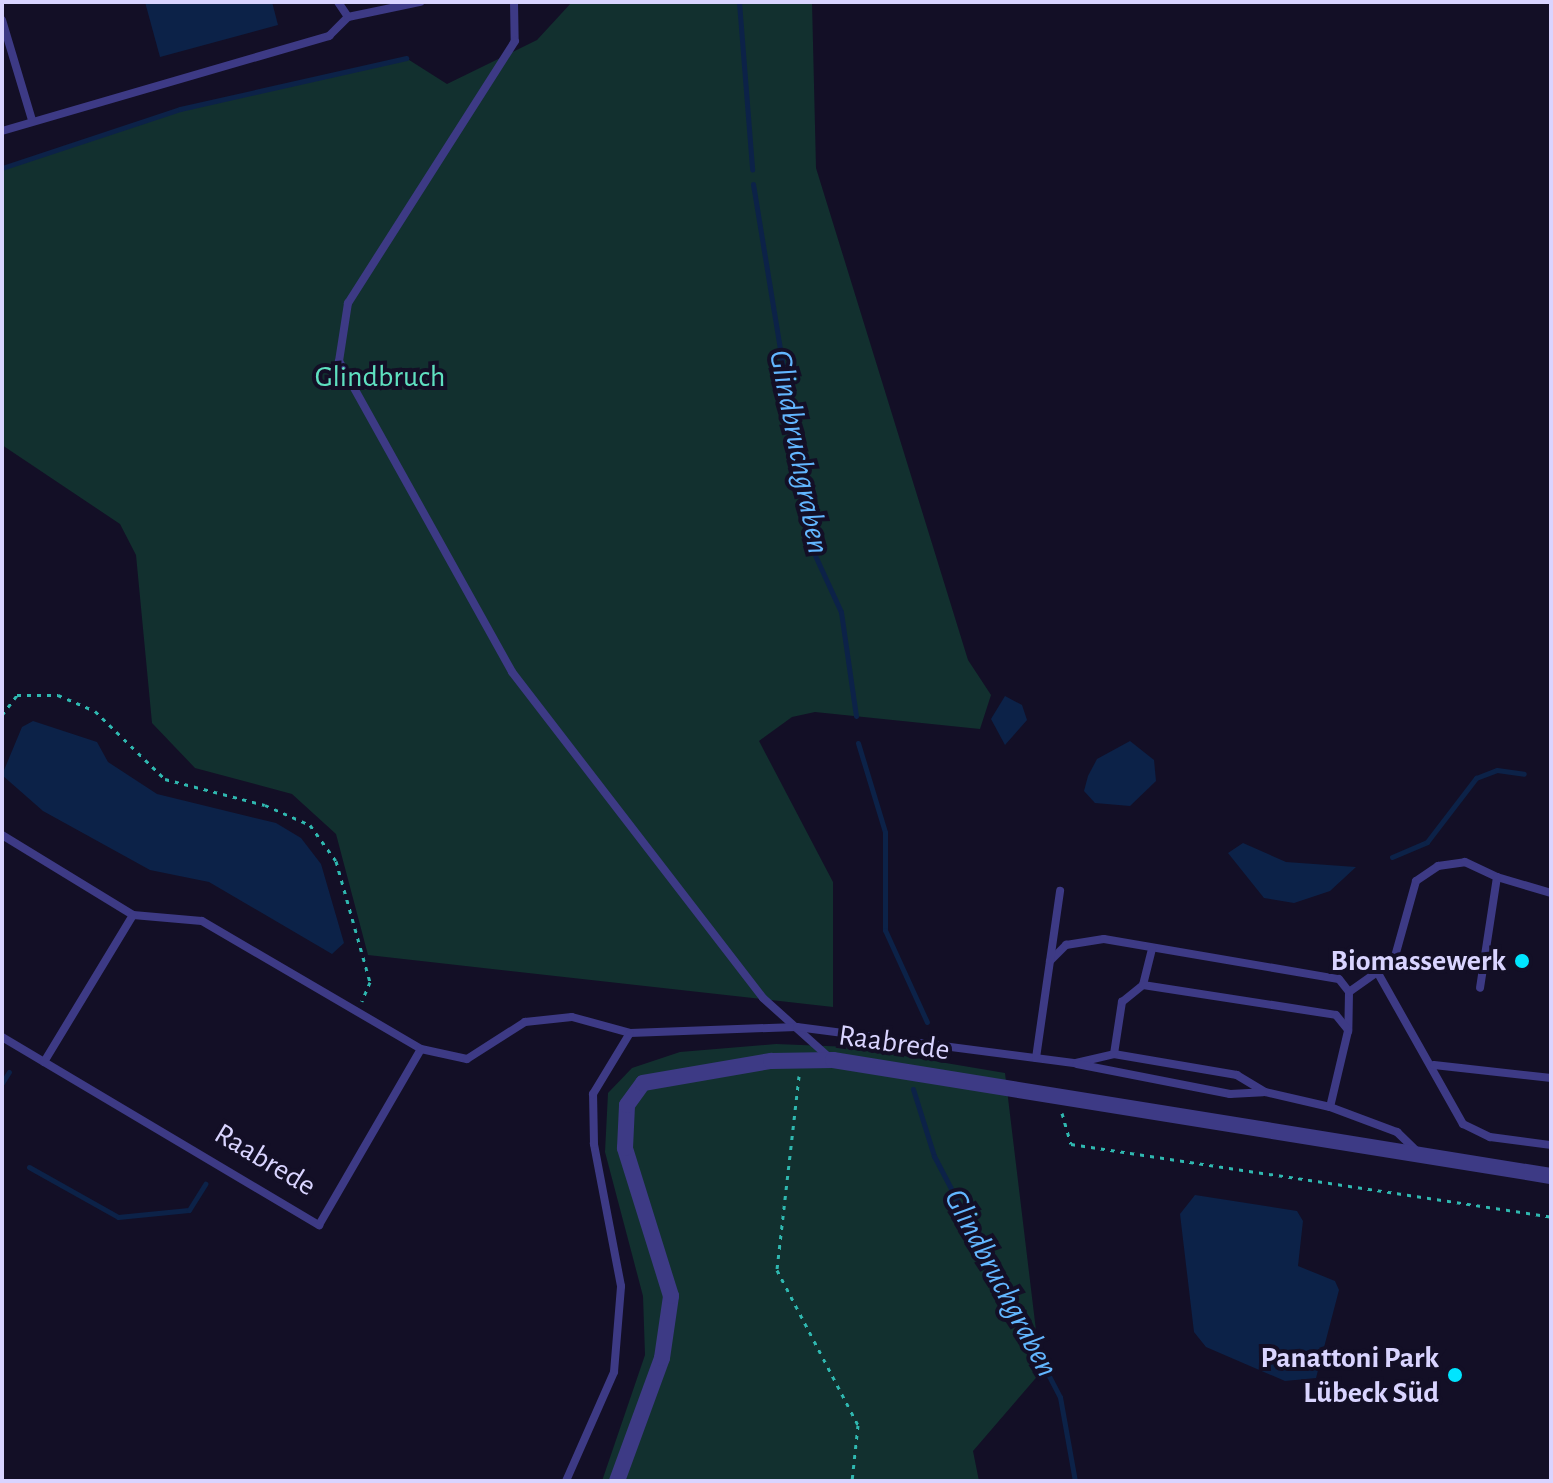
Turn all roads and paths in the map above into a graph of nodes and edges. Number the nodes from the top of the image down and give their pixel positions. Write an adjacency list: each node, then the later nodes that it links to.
1 (338, 2): 4 (lane)
2 (420, 2): 4 (lane)
3 (514, 2): 21 (lane)
4 (348, 17): 6 (lane)
5 (2, 20): 6 (lane)
6 (32, 120): 7 (lane)
7 (2, 131)
8 (2, 715): 20 (path)
9 (2, 835): 13 (lane)
10 (1497, 877): 12 (lane); 16 (lane); 18 (lane)
11 (1060, 891): 15 (lane)
12 (1551, 893)
13 (133, 915): 20 (lane); 30 (lane)
14 (1152, 948): 15 (lane); 17 (lane); 19 (lane)
15 (1050, 961): 27 (lane)
16 (1379, 975): 19 (lane); 32 (lane)
17 (1143, 985): 22 (lane); 26 (lane)
18 (1480, 988)
19 (1349, 992): 22 (lane)
20 (357, 1012): 25 (lane)
21 (797, 1027): 23 (lane, Raabrede); 27 (lane, Raabrede); 28 (lane)
22 (1348, 1031): 36 (lane)
23 (630, 1033): 25 (lane, Raabrede); 41 (lane)
24 (2, 1037): 30 (lane, Raabrede)
25 (421, 1049): 30 (lane, Raabrede)
26 (1114, 1054): 31 (lane); 34 (lane)
27 (1036, 1058): 31 (lane, Raabrede)
28 (833, 1060): 29 (street, Raabrede); 35 (street, Raabrede)
29 (800, 1061): 42 (street, Raabrede); 43 (path)
30 (44, 1062)
31 (1076, 1063): 34 (lane, Raabrede)
32 (1434, 1065): 33 (lane); 37 (lane)
33 (1551, 1078)
34 (1265, 1092): 36 (lane)
35 (1058, 1097): 38 (street, Raabrede); 40 (path)
36 (1330, 1107): 38 (lane)
37 (1551, 1145)
38 (1425, 1159): 39 (street, Raabrede)
39 (1551, 1176)
40 (1551, 1217)
41 (566, 1481)
42 (617, 1481)
43 (852, 1481)

